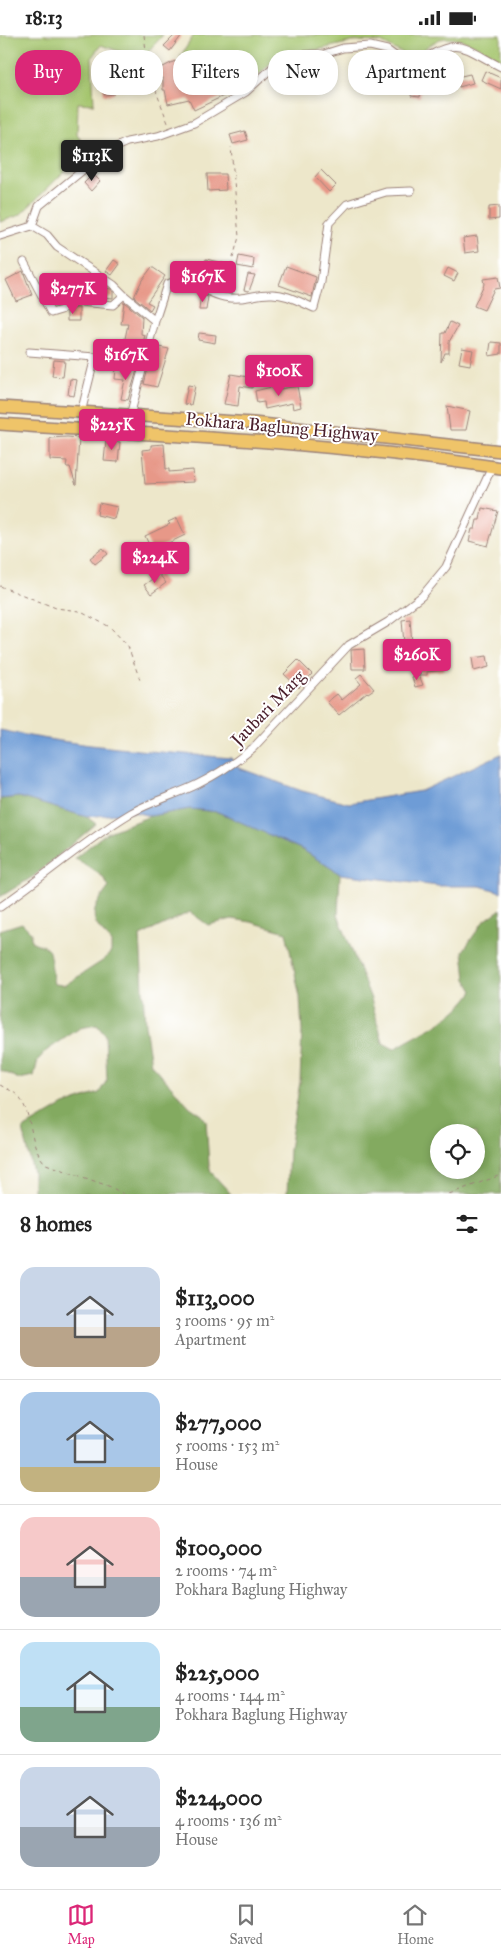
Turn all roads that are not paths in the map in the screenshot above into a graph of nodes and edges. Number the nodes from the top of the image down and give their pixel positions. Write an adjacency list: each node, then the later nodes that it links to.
1 (501, 67): 3 (street)
2 (411, 191): 7 (street)
3 (32, 226): 4 (street); 6 (street)
4 (0, 236)
5 (24, 262): 6 (street)
6 (124, 295): 7 (street)
7 (155, 321): 10 (street)
8 (29, 352): 9 (street)
9 (94, 357): 10 (street); 12 (street)
10 (143, 365): 13 (street)
11 (0, 407): 12 (highway, Pokhara Baglung Highway)
12 (81, 413): 13 (highway, Pokhara Baglung Highway)
13 (130, 416): 15 (highway, Pokhara Baglung Highway)
14 (0, 424): 16 (highway, Pokhara Baglung Highway)
15 (501, 451)
16 (497, 467): 17 (street, Jaubari Marg)
17 (0, 907)

